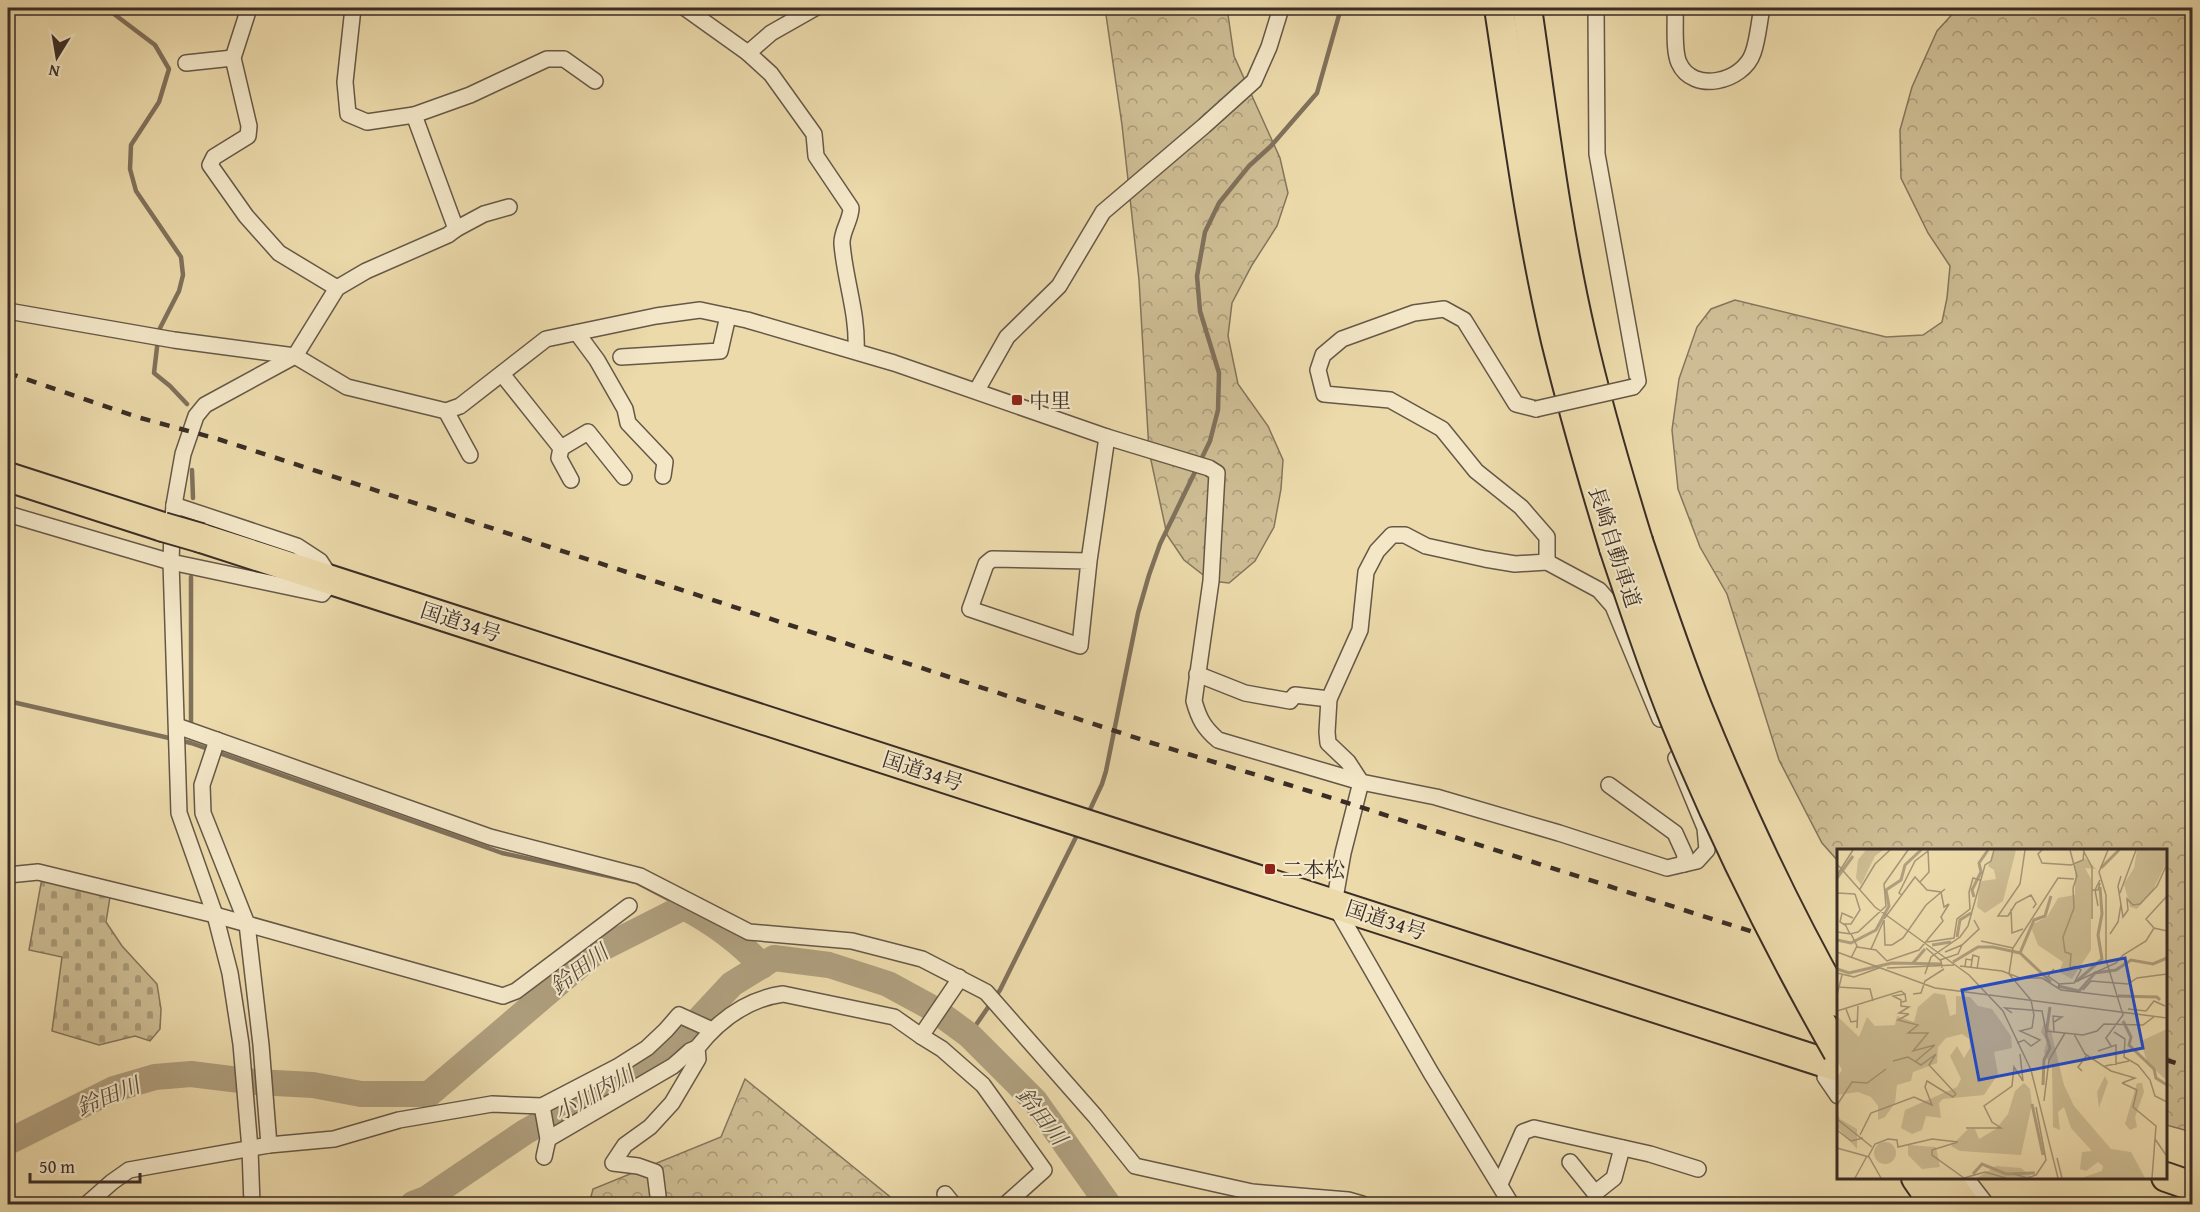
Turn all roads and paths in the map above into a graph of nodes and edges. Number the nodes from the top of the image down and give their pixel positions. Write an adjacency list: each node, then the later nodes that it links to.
1 (249, 8): 12 (street)
2 (353, 8): 15 (street)
3 (685, 8): 11 (street)
4 (815, 8): 11 (street)
5 (1281, 8): 26 (street)
6 (1499, 8): 37 (highway, 長崎自動車道)
7 (1527, 8): 37 (highway, 長崎自動車道)
8 (1596, 8): 40 (street, bridge)
9 (1675, 8): 10 (street)
10 (1762, 8)
11 (748, 53): 22 (street)
12 (233, 58): 13 (street); 18 (street)
13 (186, 63)
14 (595, 81): 15 (street)
15 (414, 115): 17 (street)
16 (509, 207): 17 (street)
17 (456, 229): 18 (street)
18 (337, 288): 23 (street)
19 (8, 311): 23 (street)
20 (728, 316): 21 (street); 22 (street); 24 (street)
21 (577, 333): 25 (street); 31 (street)
22 (856, 351): 26 (street)
23 (295, 356): 27 (street); 36 (street)
24 (621, 357)
25 (502, 374): 27 (street); 29 (street)
26 (976, 390): 28 (street)
27 (446, 411): 30 (street)
28 (1107, 437): 38 (street); 42 (street)
29 (561, 448): 33 (street); 34 (street)
30 (470, 455)
31 (663, 476)
32 (8, 477): 36 (highway, 国道34号)
33 (624, 477)
34 (571, 480)
35 (8, 514): 39 (street)
36 (169, 516): 39 (street); 41 (highway, 国道34号, bridge); 41 (street)
37 (1626, 544): 57 (highway, 長崎自動車道, bridge); 61 (highway, 長崎自動車道, bridge)
38 (1089, 561): 38 (street)
39 (171, 562): 41 (street); 44 (street)
40 (1547, 562): 43 (street); 50 (street)
41 (333, 581): 52 (highway, 国道34号)
42 (1197, 674): 43 (street); 46 (street)
43 (1329, 699): 46 (street)
44 (178, 728): 45 (street); 48 (street)
45 (216, 741): 49 (street); 56 (street)
46 (1361, 782): 50 (street); 52 (street)
47 (1609, 786): 50 (street)
48 (182, 822): 49 (street); 54 (street)
49 (221, 860): 55 (street)
50 (1684, 864)
51 (8, 875): 54 (street)
52 (1334, 904): 61 (highway, 国道34号); 75 (street)
53 (629, 906): 55 (street)
54 (215, 915): 55 (street); 67 (street)
55 (248, 924): 65 (street)
56 (958, 980): 59 (street); 82 (street)
57 (1837, 999)
58 (711, 1029): 59 (street); 60 (street); 63 (street)
59 (923, 1034): 81 (street)
60 (697, 1048): 64 (street); 80 (street)
61 (1835, 1060): 62 (street)
62 (1837, 1093)
63 (542, 1109): 64 (street); 65 (street)
64 (549, 1139): 68 (street)
65 (269, 1145): 67 (street)
66 (1622, 1148): 70 (street); 75 (street); 77 (street)
67 (250, 1149): 78 (street); 79 (street)
68 (544, 1157)
69 (1570, 1162): 77 (street)
70 (1698, 1169)
71 (2167, 1178): 76 (highway)
72 (1917, 1179): 84 (highway)
73 (1947, 1179): 85 (highway)
74 (1967, 1179): 86 (street)
75 (1500, 1184): 83 (street)
76 (2193, 1186)
77 (1599, 1199)
78 (87, 1204)
79 (252, 1204)
80 (659, 1204)
81 (1006, 1204)
82 (1362, 1204)
83 (1511, 1204)
84 (1934, 1204)
85 (1964, 1204)
86 (1986, 1204)

